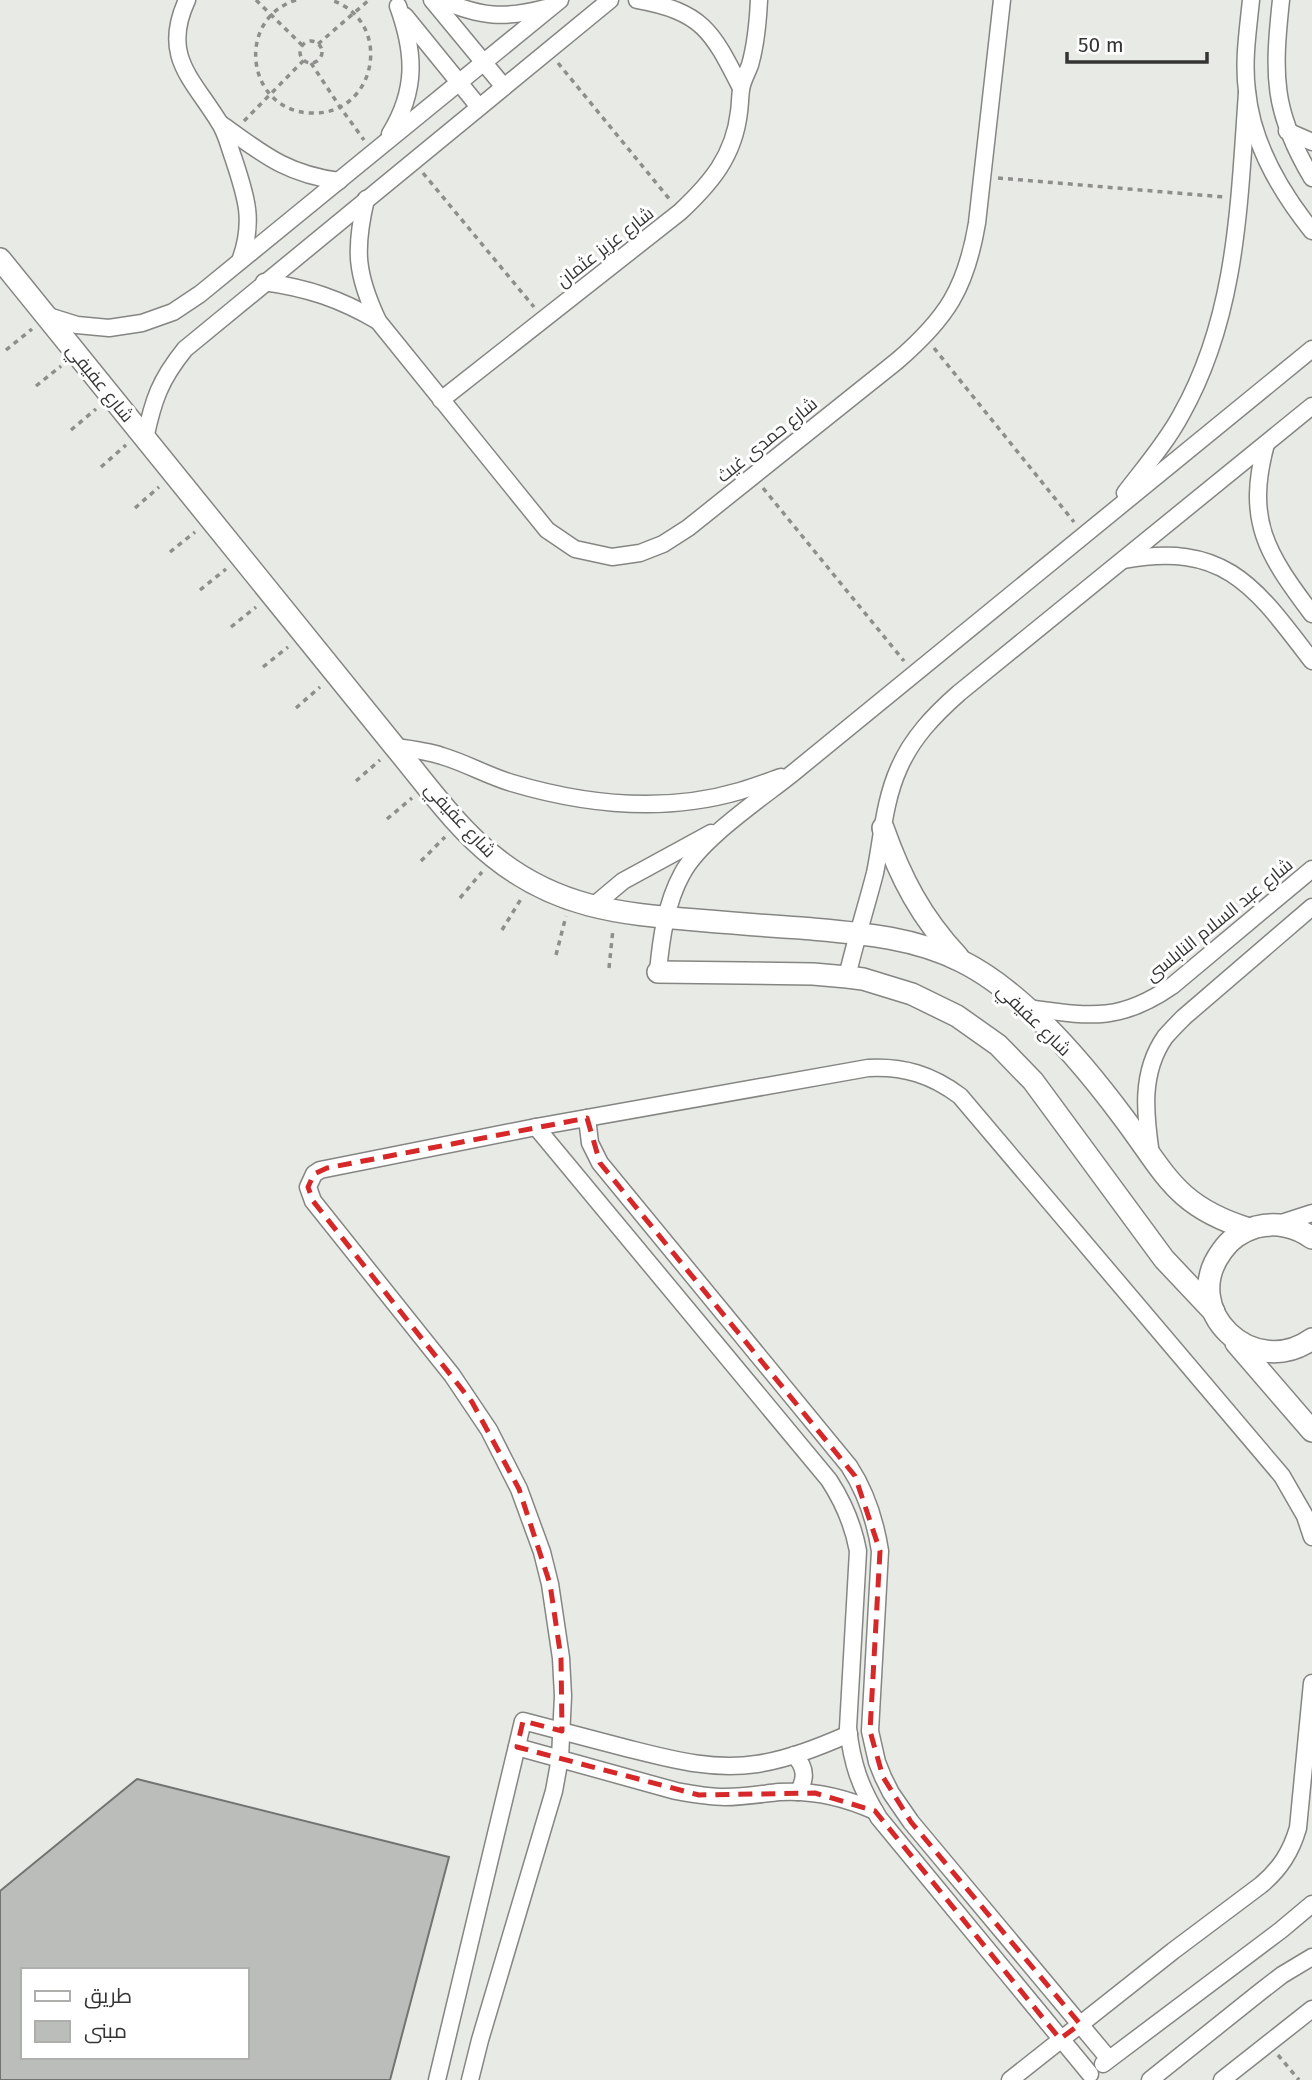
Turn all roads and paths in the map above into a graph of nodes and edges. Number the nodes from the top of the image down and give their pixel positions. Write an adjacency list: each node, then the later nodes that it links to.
1 (187, 0): 31 (street)
2 (256, 0): 17 (path)
3 (296, 0): 17 (path)
4 (331, 0): 16 (path)
5 (369, 0): 16 (path)
6 (432, 0): 23 (street)
7 (441, 0): 15 (street)
8 (610, 0): 20 (street)
9 (637, 0): 26 (street)
10 (759, 0): 26 (street, شارع عزيز عثمان)
11 (1002, 0): 36 (street, شارع حمدى غيث)
12 (1251, 0): 27 (street)
13 (1281, 0): 32 (street)
14 (395, 3): 24 (street); 34 (street)
15 (556, 3): 23 (street)
16 (354, 14): 18 (path); 29 (path)
17 (271, 15): 19 (path); 28 (path)
18 (318, 44): 19 (path); 22 (path)
19 (303, 46): 21 (path)
20 (548, 51): 25 (street); 41 (path)
21 (303, 60): 22 (path); 28 (path)
22 (311, 63): 29 (path)
23 (484, 63): 24 (street); 25 (street)
24 (459, 82): 30 (street); 34 (street)
25 (504, 87): 30 (street)
26 (741, 88): 41 (street, شارع عزيز عثمان)
27 (1247, 93): 39 (street); 42 (street)
28 (270, 95): 29 (path); 31 (path)
29 (340, 107): 34 (path)
30 (479, 107): 35 (street)
31 (227, 128): 38 (street); 44 (street)
32 (1287, 131): 33 (street); 37 (street)
33 (1312, 142)
34 (379, 148): 38 (street)
35 (413, 161): 40 (street); 47 (path)
36 (982, 177): 39 (path); 49 (street, شارع حمدى غيث)
37 (1312, 178)
38 (339, 181): 44 (street)
39 (1239, 198): 64 (street)
40 (366, 199): 45 (street); 48 (street, شارع حمدى غيث)
41 (680, 212): 47 (street, شارع عزيز عثمان)
42 (1312, 231)
43 (0, 259): 46 (street, شارع عفيفي)
44 (240, 261): 46 (street)
45 (264, 282): 48 (street, شارع حمدى غيث); 58 (street)
46 (46, 316): 51 (path); 52 (street, شارع عفيفي)
47 (544, 320): 55 (street, شارع عزيز عثمان)
48 (378, 321): 55 (street, شارع حمدى غيث)
49 (925, 337): 62 (street, شارع حمدى غيث); 66 (path)
50 (1312, 349): 64 (street)
51 (6, 350)
52 (76, 353): 53 (path); 54 (street, شارع عفيفي)
53 (36, 386)
54 (111, 396): 57 (path); 58 (street, شارع عفيفي)
55 (442, 400): 62 (street, شارع حمدى غيث)
56 (1312, 406): 59 (street)
57 (71, 430)
58 (143, 436): 60 (path); 61 (street, شارع عفيفي)
59 (1266, 443): 69 (street); 72 (street)
60 (101, 467)
61 (174, 474): 63 (path); 65 (street, شارع عفيفي)
62 (754, 476): 78 (path)
63 (135, 508)
64 (1107, 515): 66 (street)
65 (210, 519): 67 (path); 68 (street, شارع عفيفي)
66 (1084, 534): 78 (street)
67 (170, 552)
68 (241, 557): 70 (path); 71 (street, شارع عفيفي)
69 (1122, 561): 75 (street); 87 (street)
70 (200, 590)
71 (271, 595): 73 (path); 74 (street, شارع عفيفي)
72 (1312, 614)
73 (231, 627)
74 (303, 634): 76 (path); 77 (street, شارع عفيفي)
75 (1312, 661)
76 (263, 667)
77 (335, 674): 79 (path); 80 (street, شارع عفيفي)
78 (914, 674): 81 (street)
79 (296, 708)
80 (395, 747): 81 (street); 82 (path); 83 (street, شارع عفيفي)
81 (793, 773): 86 (street)
82 (356, 782)
83 (427, 785): 84 (path); 85 (street, شارع عفيفي)
84 (387, 819)
85 (459, 824): 88 (street, شارع عفيفي); 89 (path)
86 (726, 825): 94 (street); 97 (street)
87 (883, 828): 99 (street); 101 (street)
88 (495, 858): 91 (street, شارع عفيفي); 92 (path)
89 (421, 861)
90 (1312, 869): 105 (street, شارع عبد السلام النابلسى)
91 (531, 882): 93 (street, شارع عفيفي); 98 (path)
92 (460, 898)
93 (570, 900): 94 (street, شارع عفيفي); 100 (path)
94 (592, 907): 96 (street, شارع عفيفي)
95 (1312, 907): 109 (street)
96 (614, 912): 97 (street, شارع عفيفي); 102 (path)
97 (667, 918): 99 (street, شارع عفيفي); 103 (street)
98 (502, 930)
99 (858, 933): 101 (street, شارع عفيفي); 104 (street)
100 (556, 955)
101 (962, 961): 105 (street, شارع عفيفي)
102 (609, 968)
103 (658, 972): 104 (street)
104 (847, 977): 115 (street)
105 (1027, 1008): 109 (street, شارع عفيفي)
106 (587, 1118): 107 (street); 108 (street); 121 (street)
107 (536, 1127): 110 (street); 123 (street)
108 (590, 1143): 110 (street); 119 (street)
109 (1152, 1157): 113 (street, شارع عفيفي)
110 (563, 1159): 120 (street)
111 (1312, 1213): 112 (street)
112 (1277, 1225): 113 (street); 114 (street)
113 (1249, 1229): 115 (street)
114 (1312, 1238)
115 (1214, 1312): 116 (street)
116 (1230, 1336): 117 (street); 118 (street)
117 (1312, 1339)
118 (1312, 1431)
119 (849, 1466): 120 (street); 133 (street)
120 (829, 1480): 124 (street)
121 (1312, 1537)
122 (1312, 1683): 133 (street)
123 (562, 1731): 125 (street); 126 (street); 127 (street)
124 (849, 1734): 126 (street); 129 (street)
125 (517, 1747): 127 (street); 138 (street)
126 (794, 1755): 128 (street)
127 (560, 1758): 128 (street); 139 (street)
128 (798, 1792): 129 (street)
129 (875, 1811): 134 (street)
130 (1312, 1904): 136 (street)
131 (1312, 1957): 141 (street)
132 (1312, 2009): 135 (street)
133 (1080, 2024): 134 (street); 136 (street)
134 (1060, 2039): 137 (street); 140 (street)
135 (1268, 2043): 142 (street); 143 (path)
136 (1110, 2059): 137 (street)
137 (1086, 2077)
138 (437, 2080)
139 (470, 2080)
140 (1010, 2080)
141 (1150, 2080)
142 (1222, 2080)
143 (1298, 2080)

